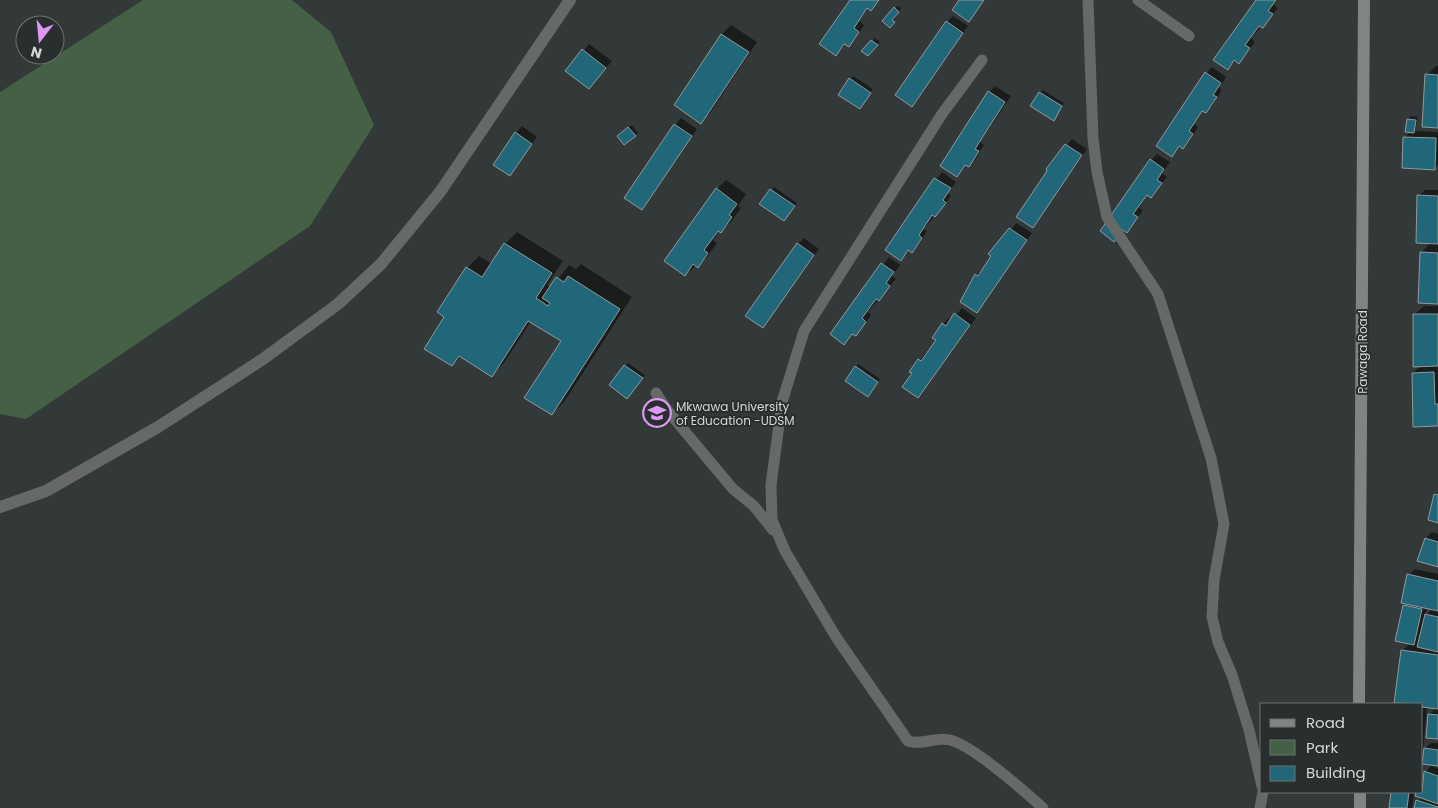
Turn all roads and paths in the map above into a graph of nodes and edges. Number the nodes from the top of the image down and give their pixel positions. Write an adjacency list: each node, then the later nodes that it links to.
1 (570, 0): 8 (street)
2 (1088, 0): 11 (lane)
3 (1138, 0): 5 (lane)
4 (1364, 0): 10 (main road, Pawaga Road)
5 (1189, 36)
6 (982, 60): 9 (lane)
7 (656, 393): 9 (lane)
8 (0, 507)
9 (780, 540): 14 (lane)
10 (1359, 703)
11 (1260, 777)
12 (1263, 793): 15 (lane)
13 (1360, 793): 16 (main road)
14 (1043, 808)
15 (1260, 808)
16 (1360, 808)

